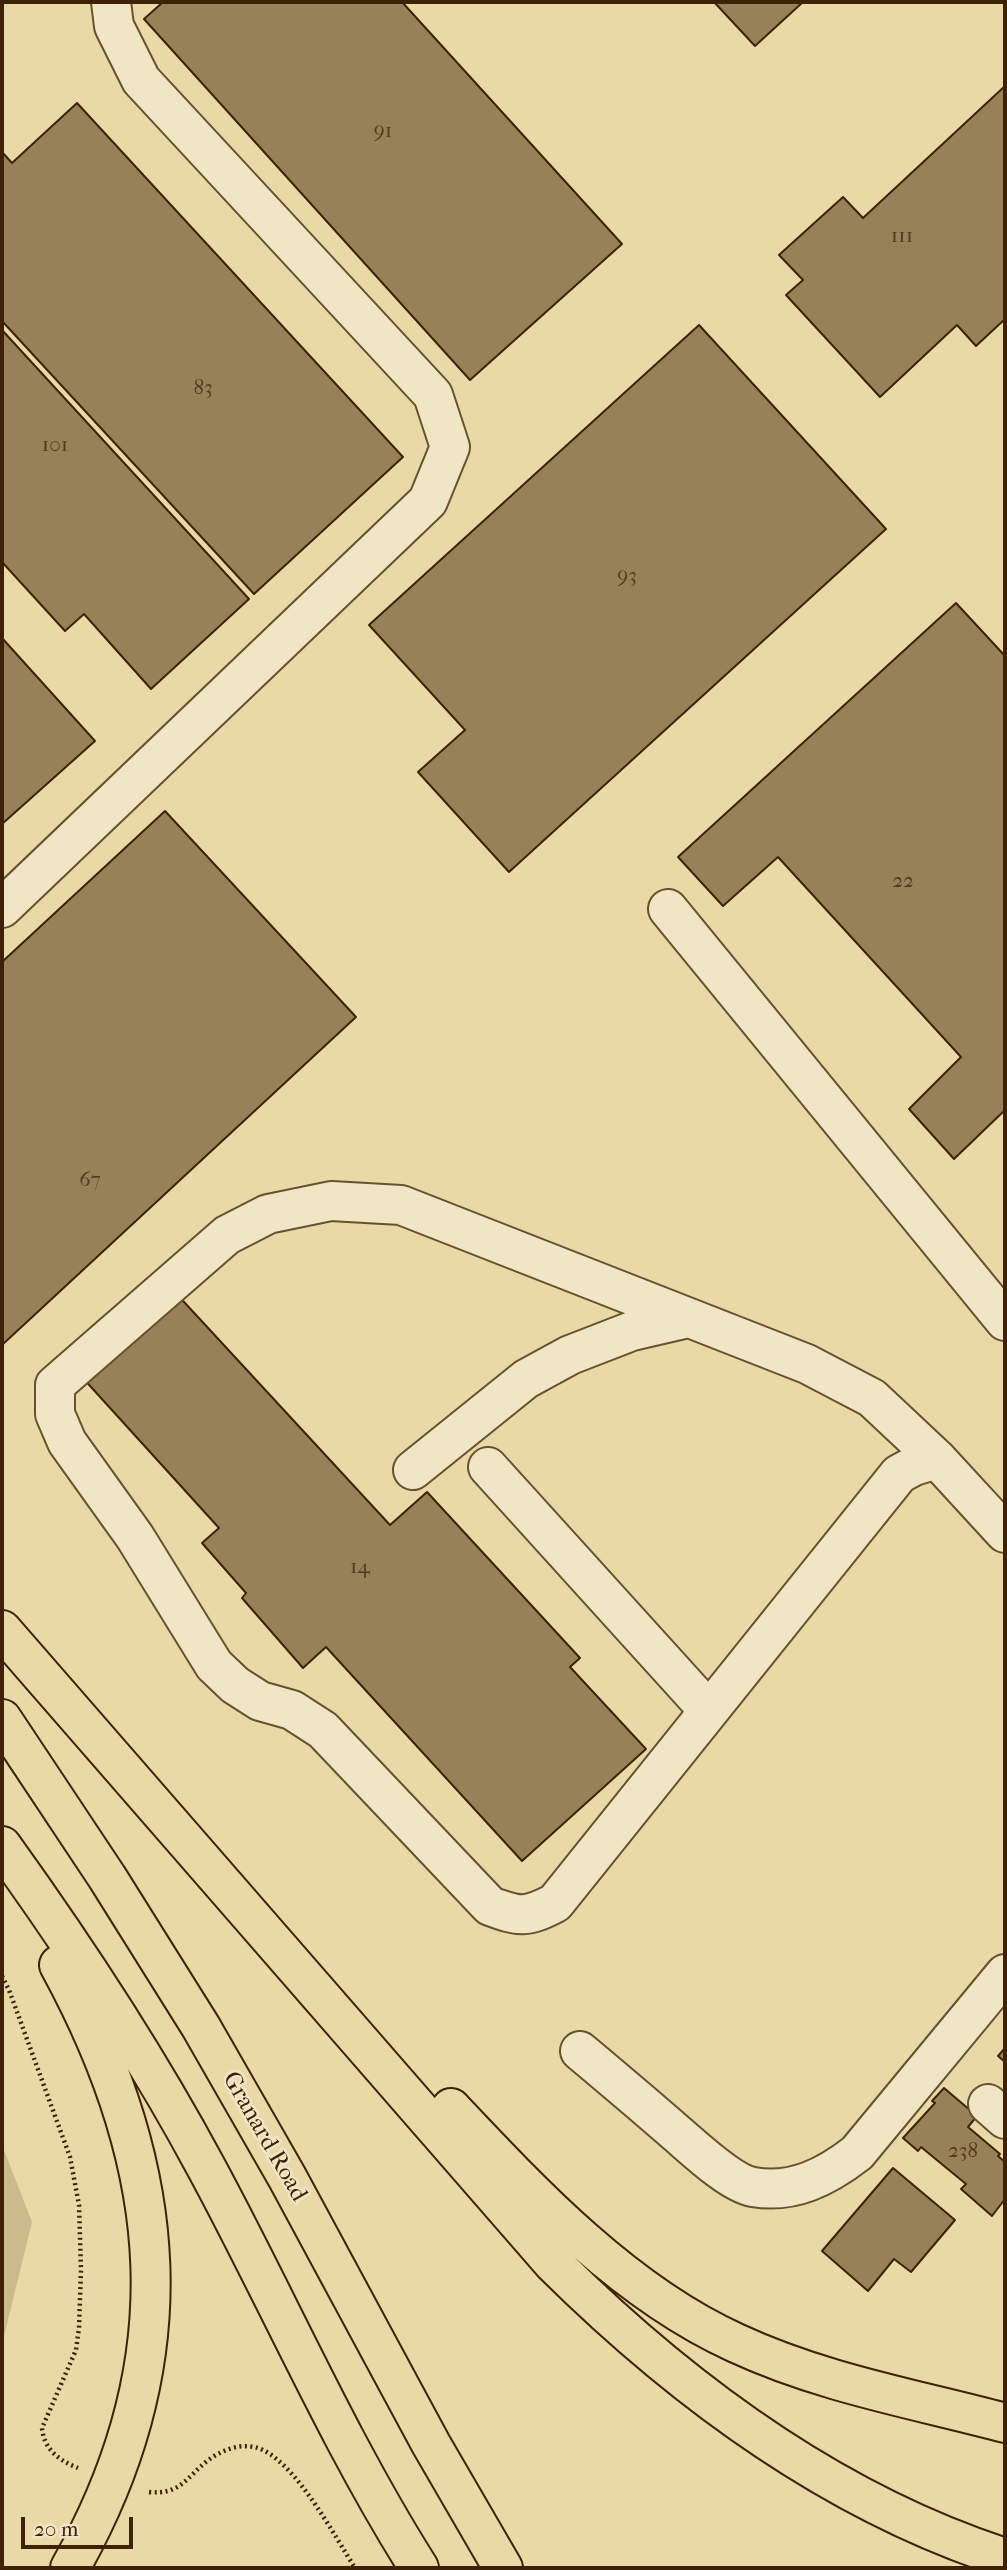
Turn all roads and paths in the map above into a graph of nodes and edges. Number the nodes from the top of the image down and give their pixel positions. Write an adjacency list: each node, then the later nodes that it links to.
1 (111, 2): 2 (lane)
2 (2, 908)
3 (668, 909): 5 (lane)
4 (688, 1318): 6 (lane); 8 (lane); 12 (lane)
5 (1005, 1321)
6 (937, 1459): 9 (lane); 12 (lane)
7 (488, 1467): 12 (lane)
8 (413, 1470)
9 (1005, 1534)
10 (2, 1630): 11 (highway)
11 (61, 1699): 19 (highway); 24 (highway)
12 (709, 1711)
13 (2, 1720): 28 (highway, Granard Road)
14 (2, 1846): 27 (highway)
15 (2, 1858): 25 (highway)
16 (1005, 1974): 18 (lane)
17 (2, 1976): 22 (path)
18 (580, 2050)
19 (925, 2402): 20 (highway); 21 (highway)
20 (1005, 2403)
21 (1005, 2423)
22 (89, 2472)
23 (139, 2490): 26 (path)
24 (1005, 2558)
25 (70, 2568)
26 (355, 2568)
27 (419, 2568)
28 (503, 2568)

